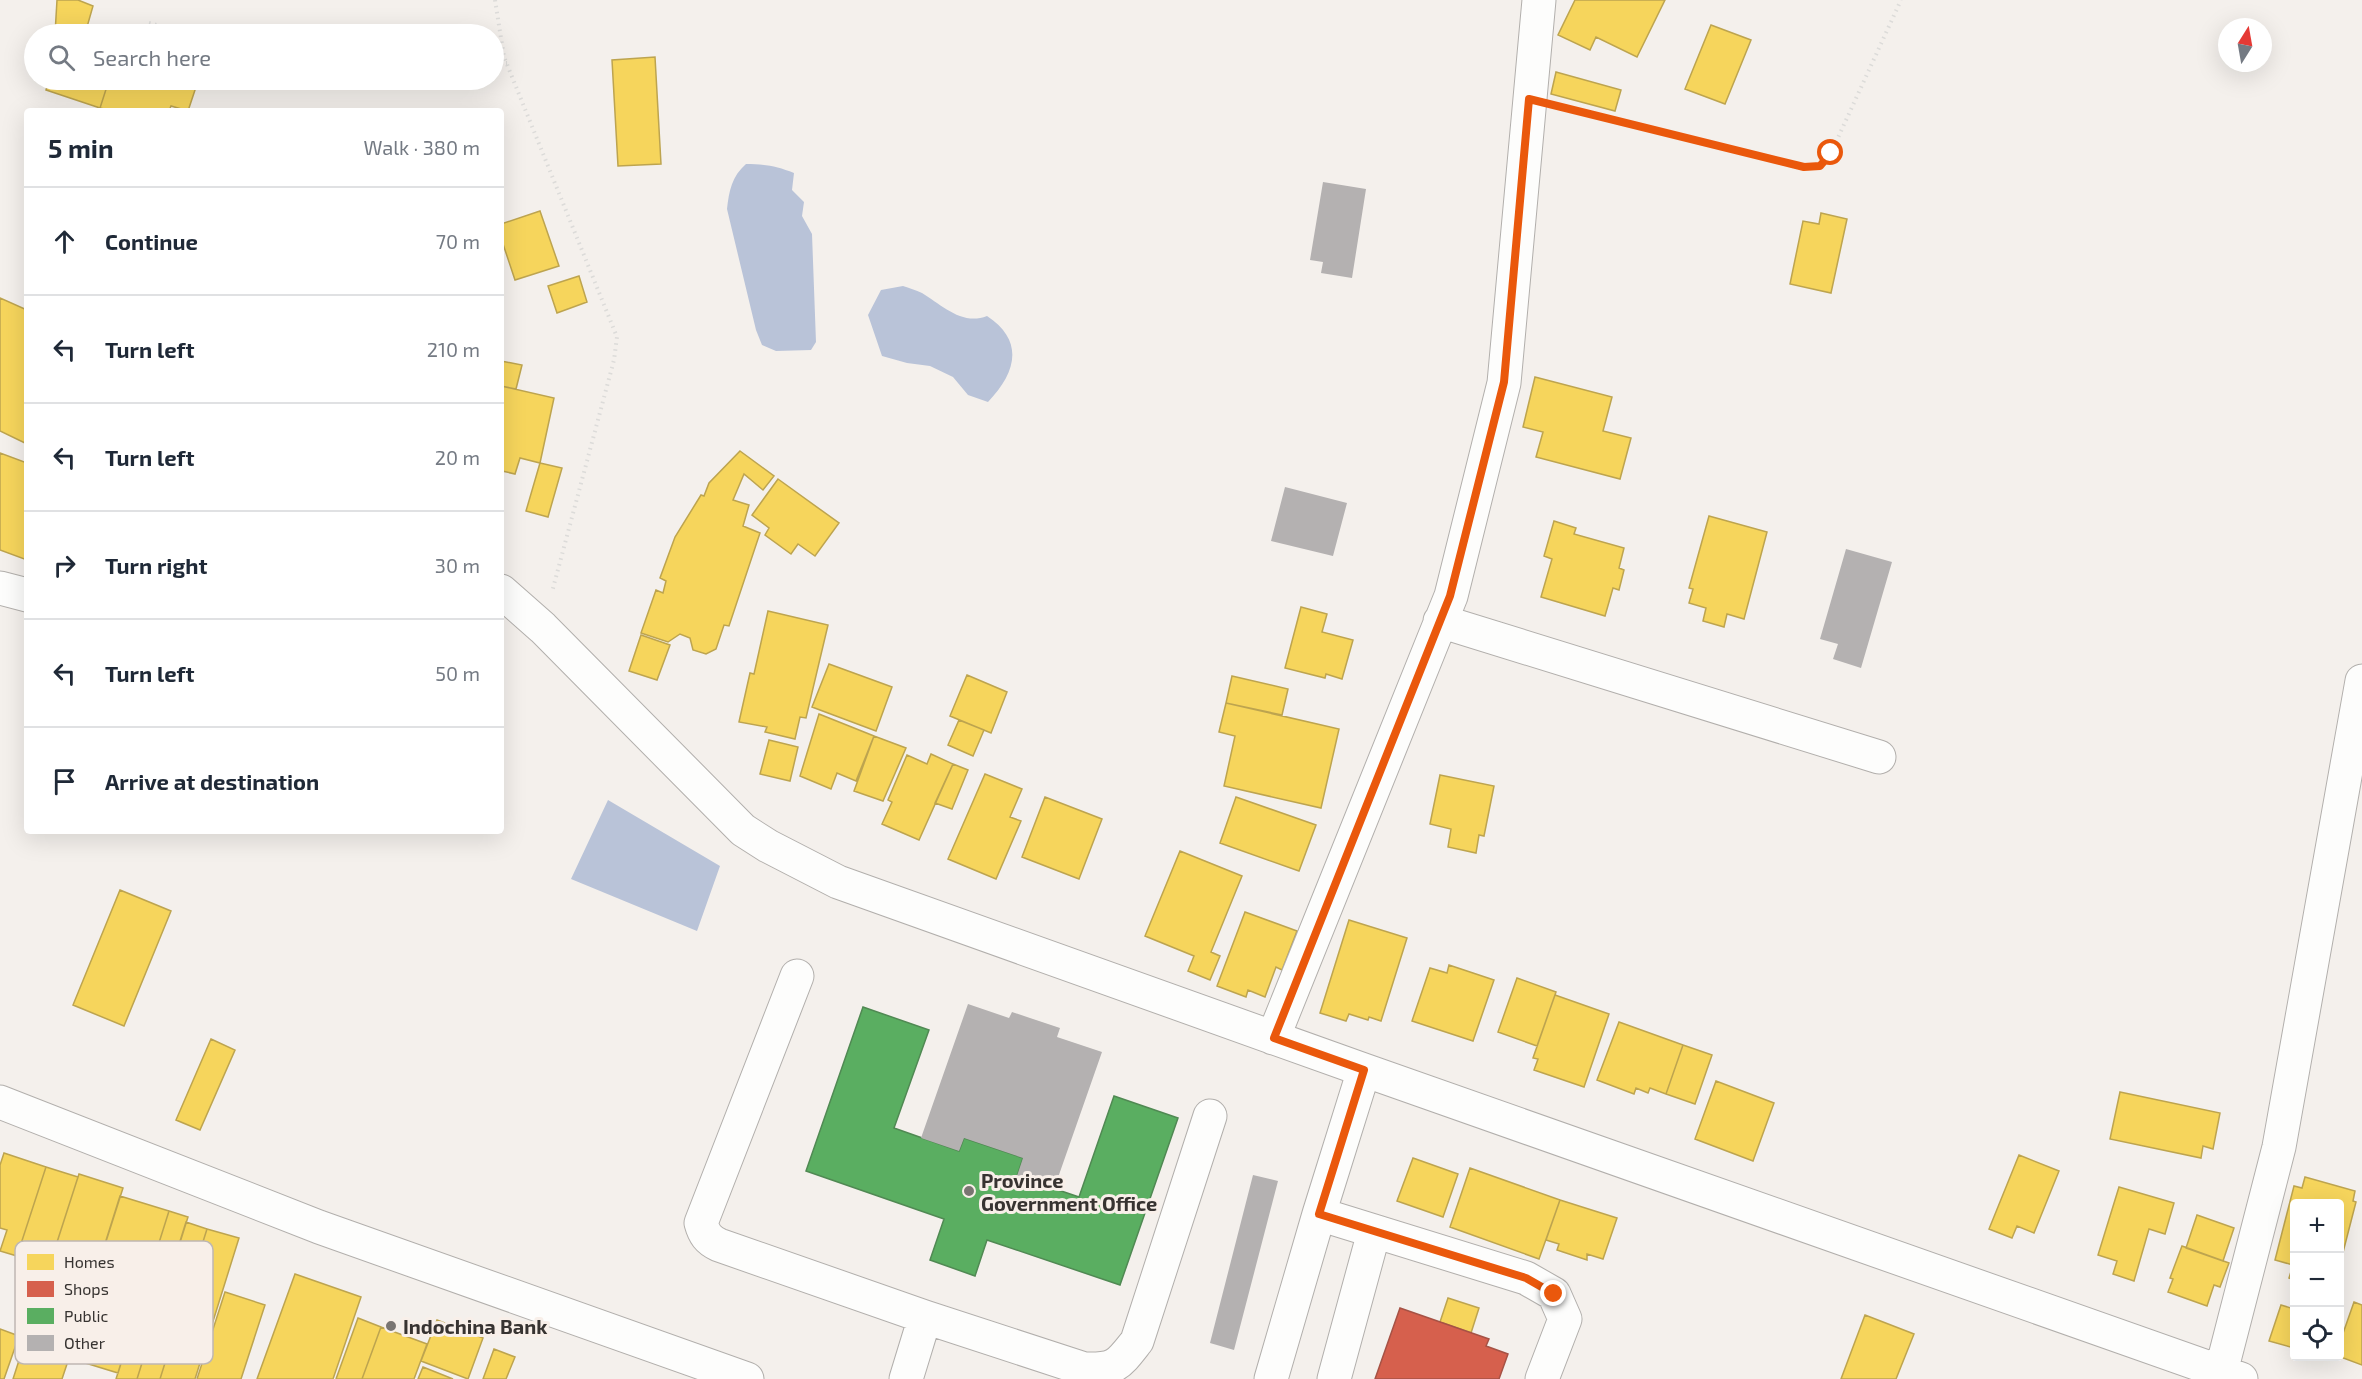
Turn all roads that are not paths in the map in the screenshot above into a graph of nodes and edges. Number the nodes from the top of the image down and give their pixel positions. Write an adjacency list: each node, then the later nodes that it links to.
1 (1539, 0): 5 (street)
2 (0, 588): 3 (street)
3 (24, 594)
4 (504, 594): 9 (street)
5 (1440, 621): 7 (street); 9 (street)
6 (2362, 681): 16 (street)
7 (1879, 758)
8 (797, 976): 15 (street)
9 (1274, 1038): 10 (street)
10 (1364, 1070): 13 (street); 16 (street)
11 (0, 1102): 17 (street)
12 (1210, 1116): 15 (street)
13 (1319, 1214): 14 (street); 19 (street)
14 (1374, 1232): 20 (street); 21 (street)
15 (925, 1317): 18 (street)
16 (2231, 1376)
17 (747, 1379)
18 (906, 1379)
19 (1271, 1379)
20 (1334, 1379)
21 (1542, 1379)

